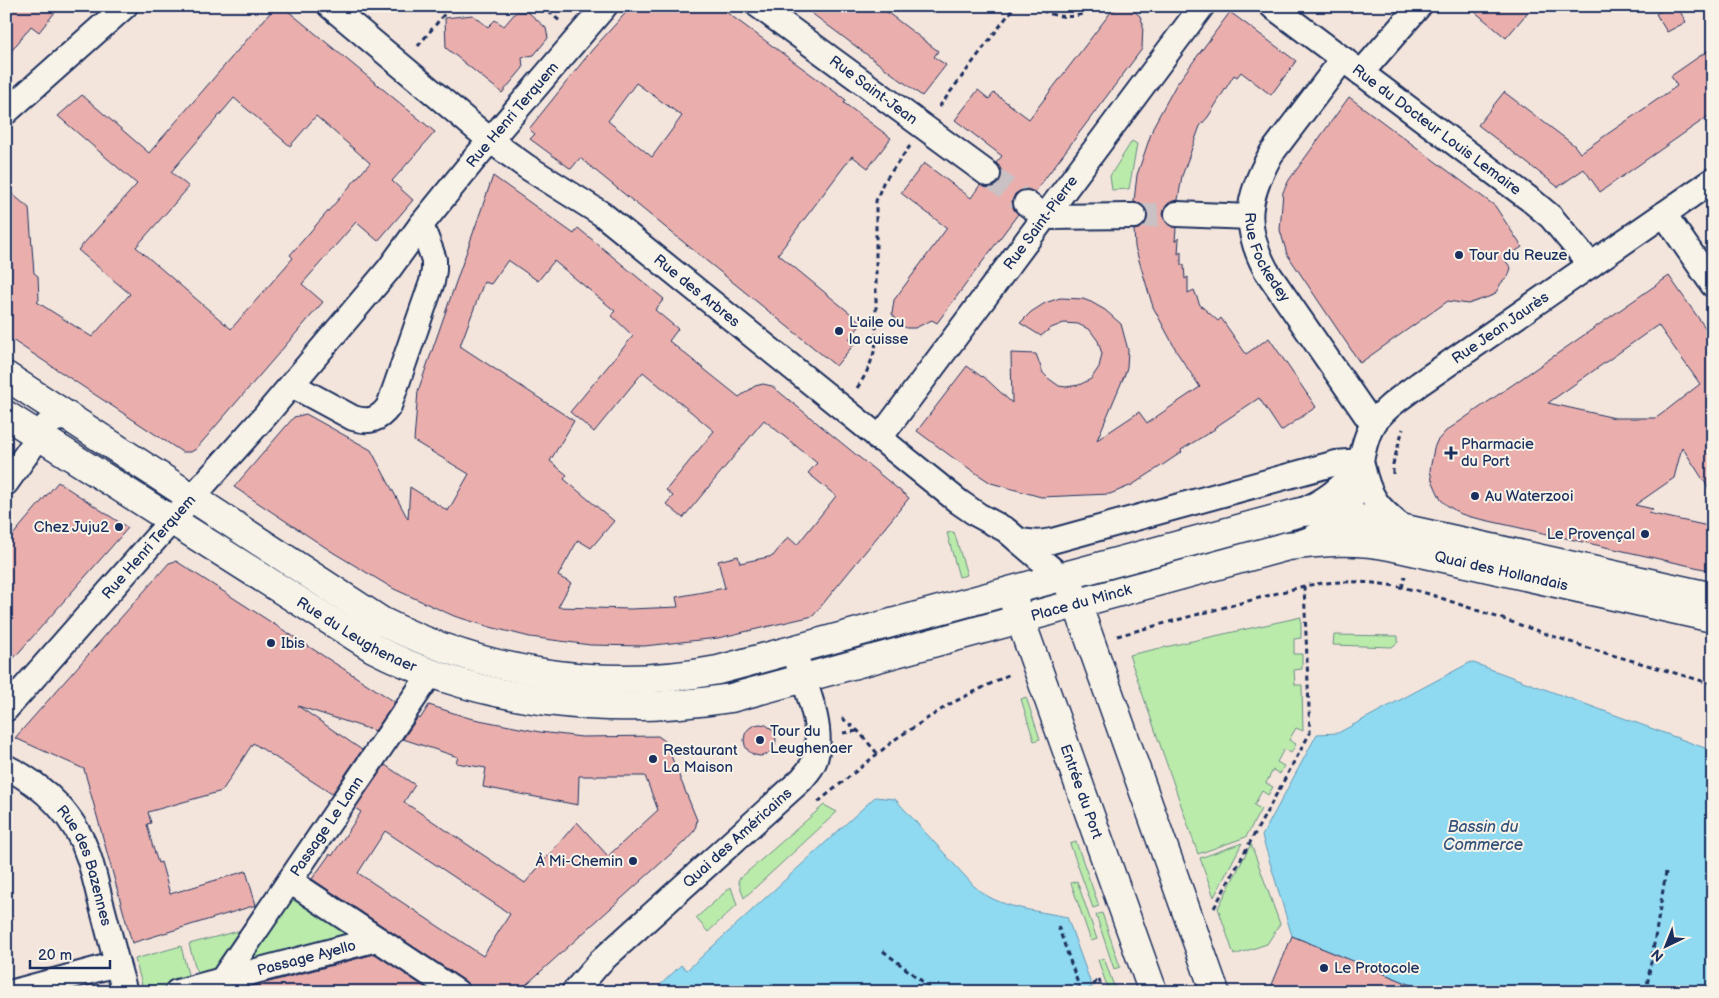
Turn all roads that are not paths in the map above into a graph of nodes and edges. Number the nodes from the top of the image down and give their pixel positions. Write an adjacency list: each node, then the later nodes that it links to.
1 (125, 6): 9 (street)
2 (330, 6): 10 (street, Rue des Arbres)
3 (605, 6): 10 (street, Rue Henri Terquem)
4 (759, 6): 11 (street, Rue Saint-Jean)
5 (1202, 6): 13 (street, Rue Saint-Pierre)
6 (1272, 6): 8 (street, Rue du Docteur Louis Lemaire)
7 (1419, 6): 8 (street, Rue Fockedey)
8 (1352, 66): 17 (street, Rue Fockedey); 19 (street, Rue du Docteur Louis Lemaire)
9 (6, 112)
10 (490, 141): 18 (street, Rue Henri Terquem); 27 (street, Rue des Arbres)
11 (988, 174)
12 (1713, 180): 15 (street, Rue Jean Jaurès)
13 (1036, 210): 16 (street); 27 (street, Rue Saint-Pierre)
14 (1177, 214): 17 (street)
15 (1664, 214): 19 (street, Rue Jean Jaurès); 20 (street)
16 (1134, 216)
17 (1250, 216): 25 (street, Rue Fockedey)
18 (421, 225): 22 (street, Rue Henri Terquem); 22 (street)
19 (1591, 265): 25 (street, Rue Jean Jaurès)
20 (1713, 285)
21 (6, 376): 24 (main road, Rue du Leughenaer)
22 (292, 385): 30 (street, Rue Henri Terquem)
23 (6, 415): 26 (main road, Rue du Leughenaer)
24 (72, 419): 26 (street); 30 (main road, Rue du Leughenaer)
25 (1373, 425): 28 (street, Rue Jean Jaurès)
26 (39, 435): 29 (street); 33 (main road, Rue du Leughenaer)
27 (880, 439): 35 (street, Rue des Arbres)
28 (1361, 461): 31 (street, Place du Minck); 32 (street, Place du Minck); 34 (street); 35 (street)
29 (6, 483)
30 (193, 497): 33 (street, Rue Henri Terquem); 44 (main road, Rue du Leughenaer)
31 (1295, 513): 32 (main road, Quai des Hollandais); 37 (main road, Place du Minck)
32 (1342, 515): 34 (main road, Quai des Hollandais); 36 (street, Place du Minck)
33 (172, 520): 45 (main road, Rue du Leughenaer); 48 (street, Rue Henri Terquem)
34 (1407, 539): 36 (main road, Quai des Hollandais); 39 (main road, Quai des Hollandais); 41 (main road, Quai des Hollandais)
35 (1019, 541): 37 (street, Rue des Arbres)
36 (1288, 546): 40 (main road, Place du Minck)
37 (1061, 577): 38 (main road, Place du Minck); 40 (main road)
38 (1010, 591): 42 (main road, Entrée du Port); 43 (main road, Place du Minck)
39 (1713, 597)
40 (1077, 605): 42 (main road, Place du Minck); 60 (main road)
41 (1713, 618)
42 (1020, 620): 46 (main road, Place du Minck); 59 (main road, Entrée du Port)
43 (793, 649): 44 (main road, Place du Minck); 46 (street, Quai des Américains)
44 (747, 662)
45 (431, 673): 47 (main road, Rue du Leughenaer); 50 (street, Passage Le Lann)
46 (803, 680): 47 (main road, Place du Minck); 58 (street, Quai des Américains)
47 (756, 692)
48 (6, 709)
49 (6, 767): 52 (street, Rue des Bazennes)
50 (290, 881): 51 (street); 53 (street, Passage Le Lann)
51 (377, 939): 53 (street, Passage Ayello); 57 (street)
52 (116, 964): 54 (street); 55 (street, Rue des Bazennes)
53 (222, 980): 56 (street, Passage Ayello)
54 (13, 992)
55 (125, 992)
56 (177, 992)
57 (456, 992)
58 (574, 992)
59 (1153, 992)
60 (1215, 992)

